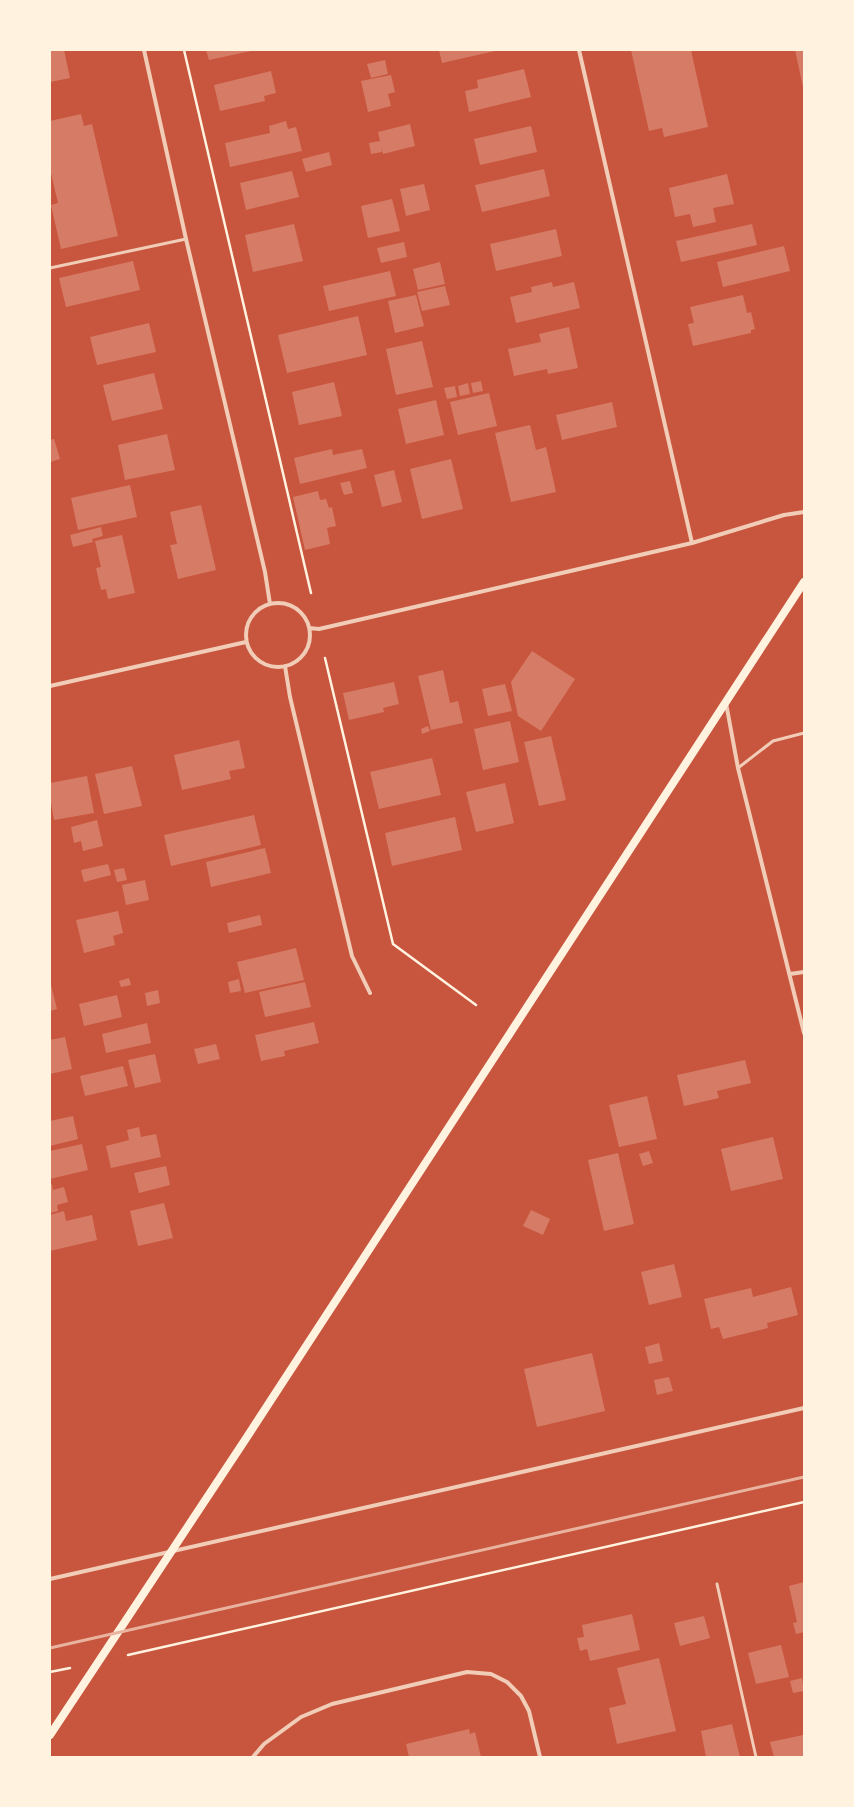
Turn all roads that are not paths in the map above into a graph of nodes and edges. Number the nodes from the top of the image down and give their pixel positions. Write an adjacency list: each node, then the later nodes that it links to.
1 (144, 50): 3 (street)
2 (579, 50): 6 (street)
3 (186, 239): 4 (lane); 8 (street)
4 (50, 268)
5 (804, 512): 6 (street)
6 (692, 542): 9 (street)
7 (804, 582): 13 (main road)
8 (270, 604): 9 (street); 10 (street)
9 (308, 628): 11 (street)
10 (246, 642): 11 (street); 12 (street)
11 (285, 666): 18 (street)
12 (50, 686)
13 (726, 703): 15 (street); 23 (main road)
14 (804, 733): 15 (lane)
15 (738, 768): 17 (street)
16 (804, 972): 17 (street)
17 (790, 974): 19 (street)
18 (370, 993)
19 (804, 1033)
20 (804, 1408): 21 (street)
21 (50, 1579)
22 (717, 1584): 26 (lane)
23 (50, 1735)
24 (253, 1757): 25 (street)
25 (540, 1757)
26 (756, 1757)

